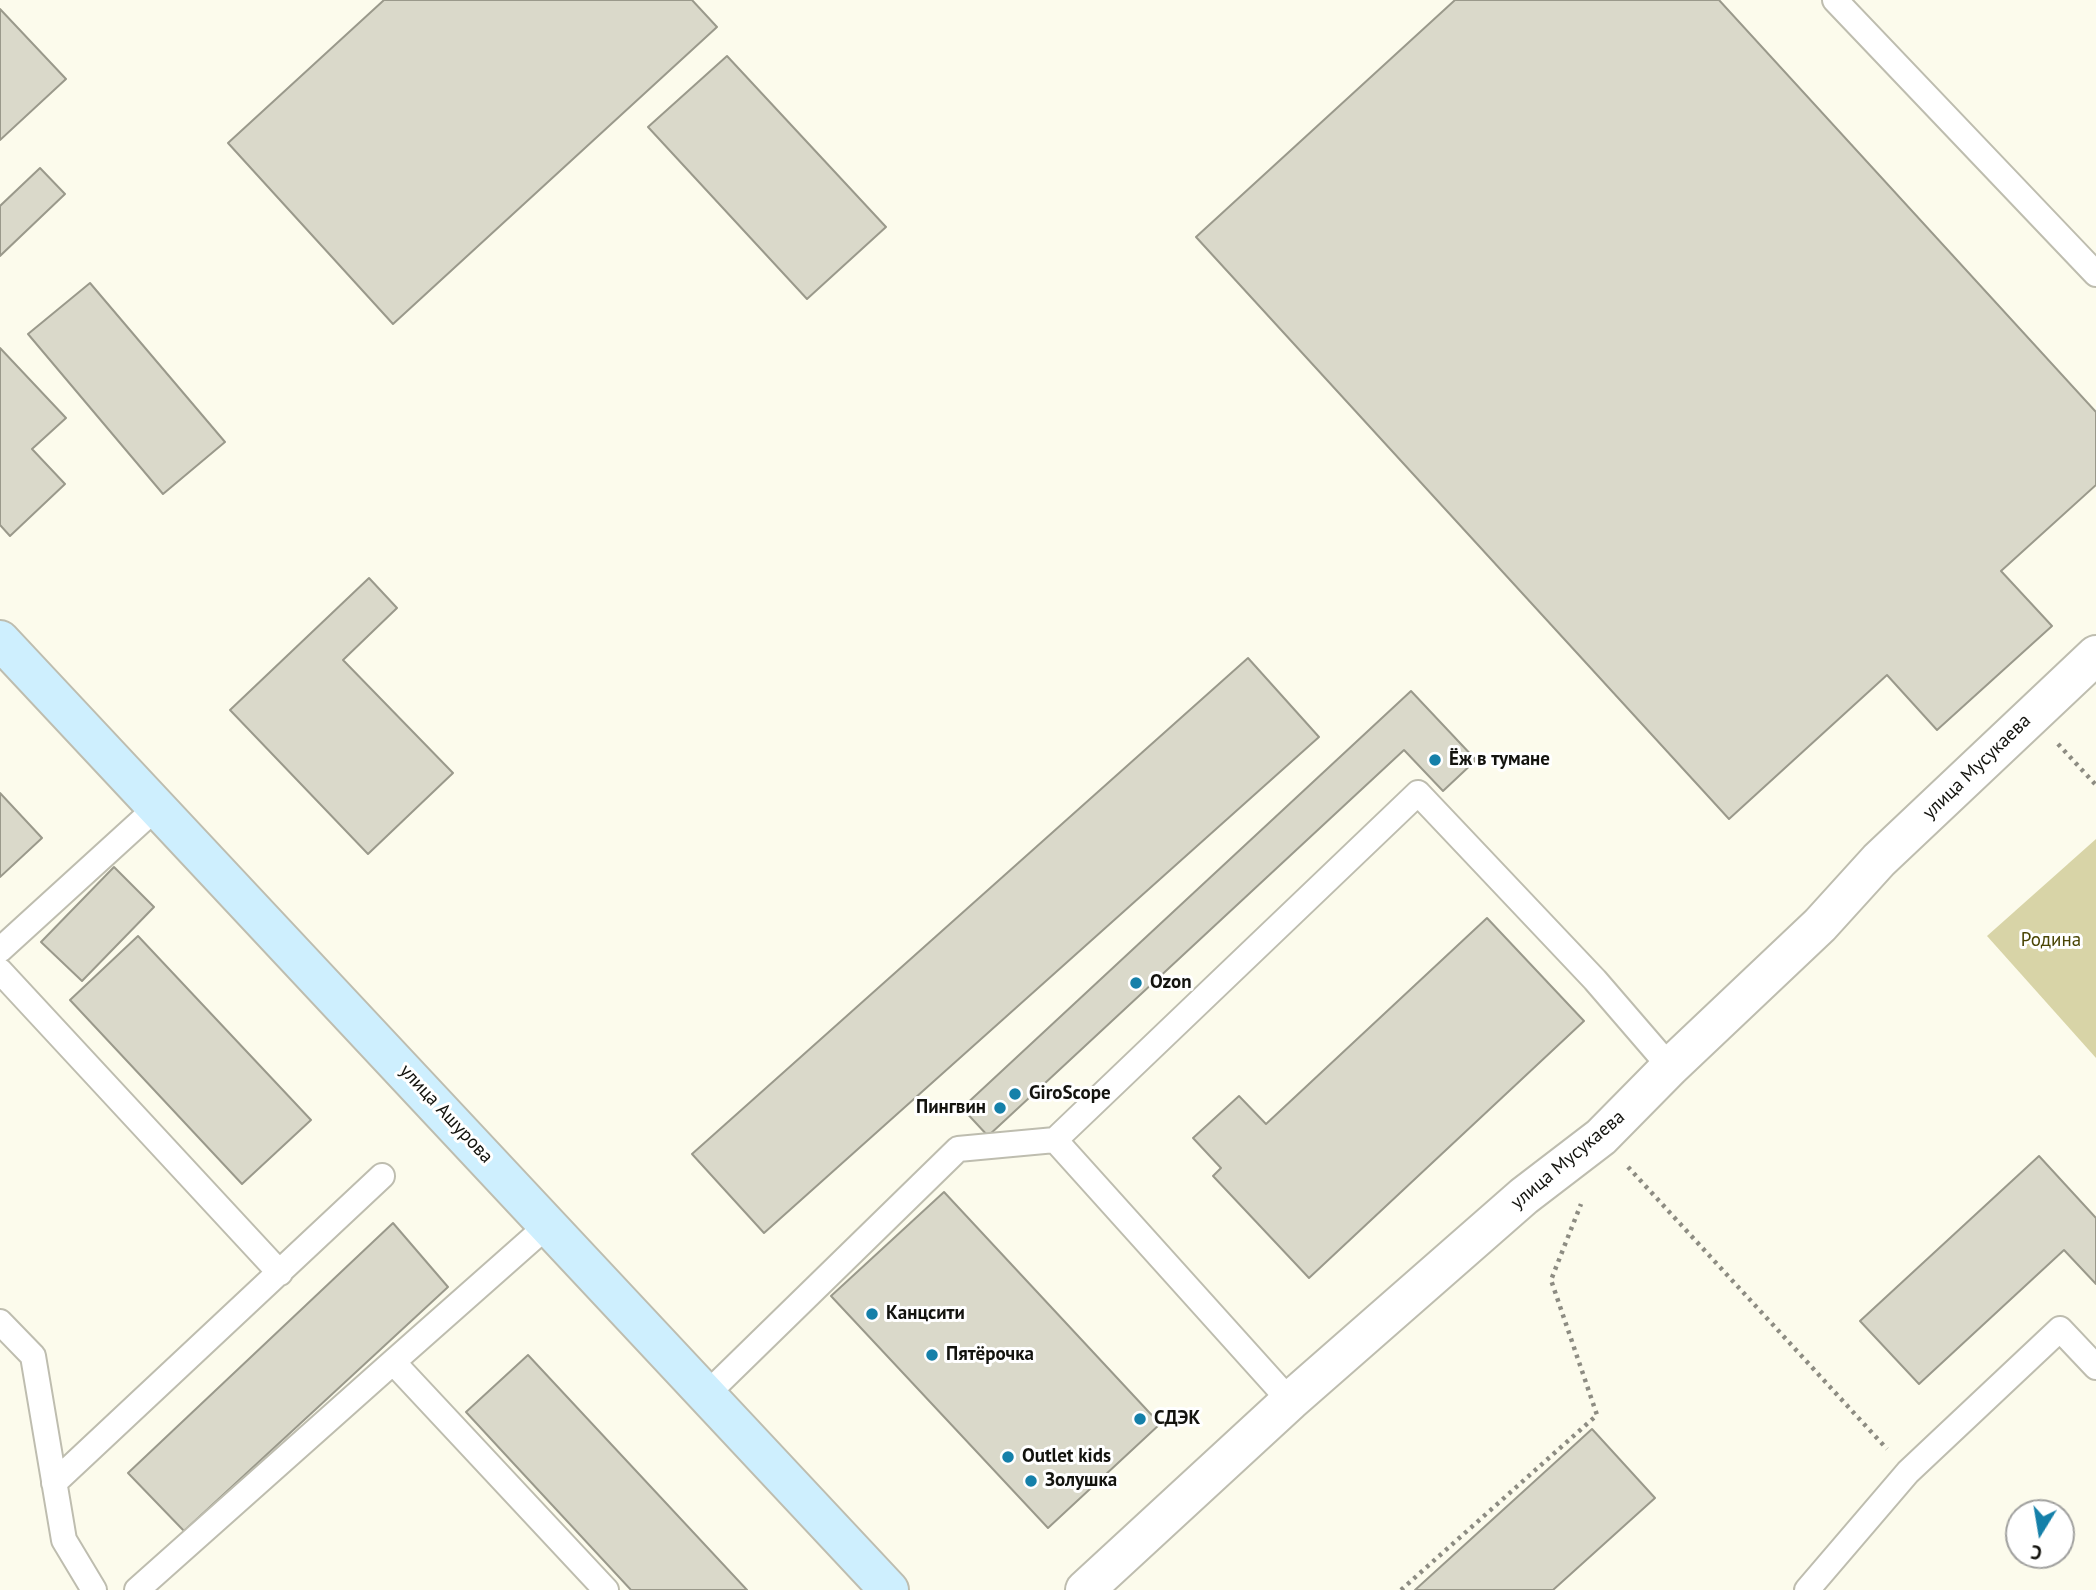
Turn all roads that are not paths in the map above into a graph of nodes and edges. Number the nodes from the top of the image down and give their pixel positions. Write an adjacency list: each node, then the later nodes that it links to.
1 (1835, 0): 2 (lane)
2 (2096, 274)
3 (0, 640): 5 (street, улица Ашурова)
4 (2096, 654): 8 (street, улица Мусукаева)
5 (158, 806): 6 (lane); 11 (street, улица Ашурова)
6 (0, 950)
7 (0, 971): 12 (lane)
8 (1670, 1067): 9 (lane); 17 (street, улица Мусукаева)
9 (1055, 1140): 16 (lane); 17 (lane)
10 (382, 1177): 12 (lane)
11 (550, 1224): 14 (lane); 16 (street, улица Ашурова)
12 (280, 1273): 18 (lane)
13 (0, 1322): 18 (lane)
14 (393, 1362): 21 (lane); 22 (lane)
15 (2096, 1367): 24 (lane)
16 (707, 1394): 19 (street, улица Ашурова)
17 (1290, 1401): 23 (street, улица Мусукаева)
18 (54, 1483): 20 (lane)
19 (886, 1589)
20 (94, 1590)
21 (137, 1590)
22 (606, 1590)
23 (1085, 1590)
24 (1807, 1590)

